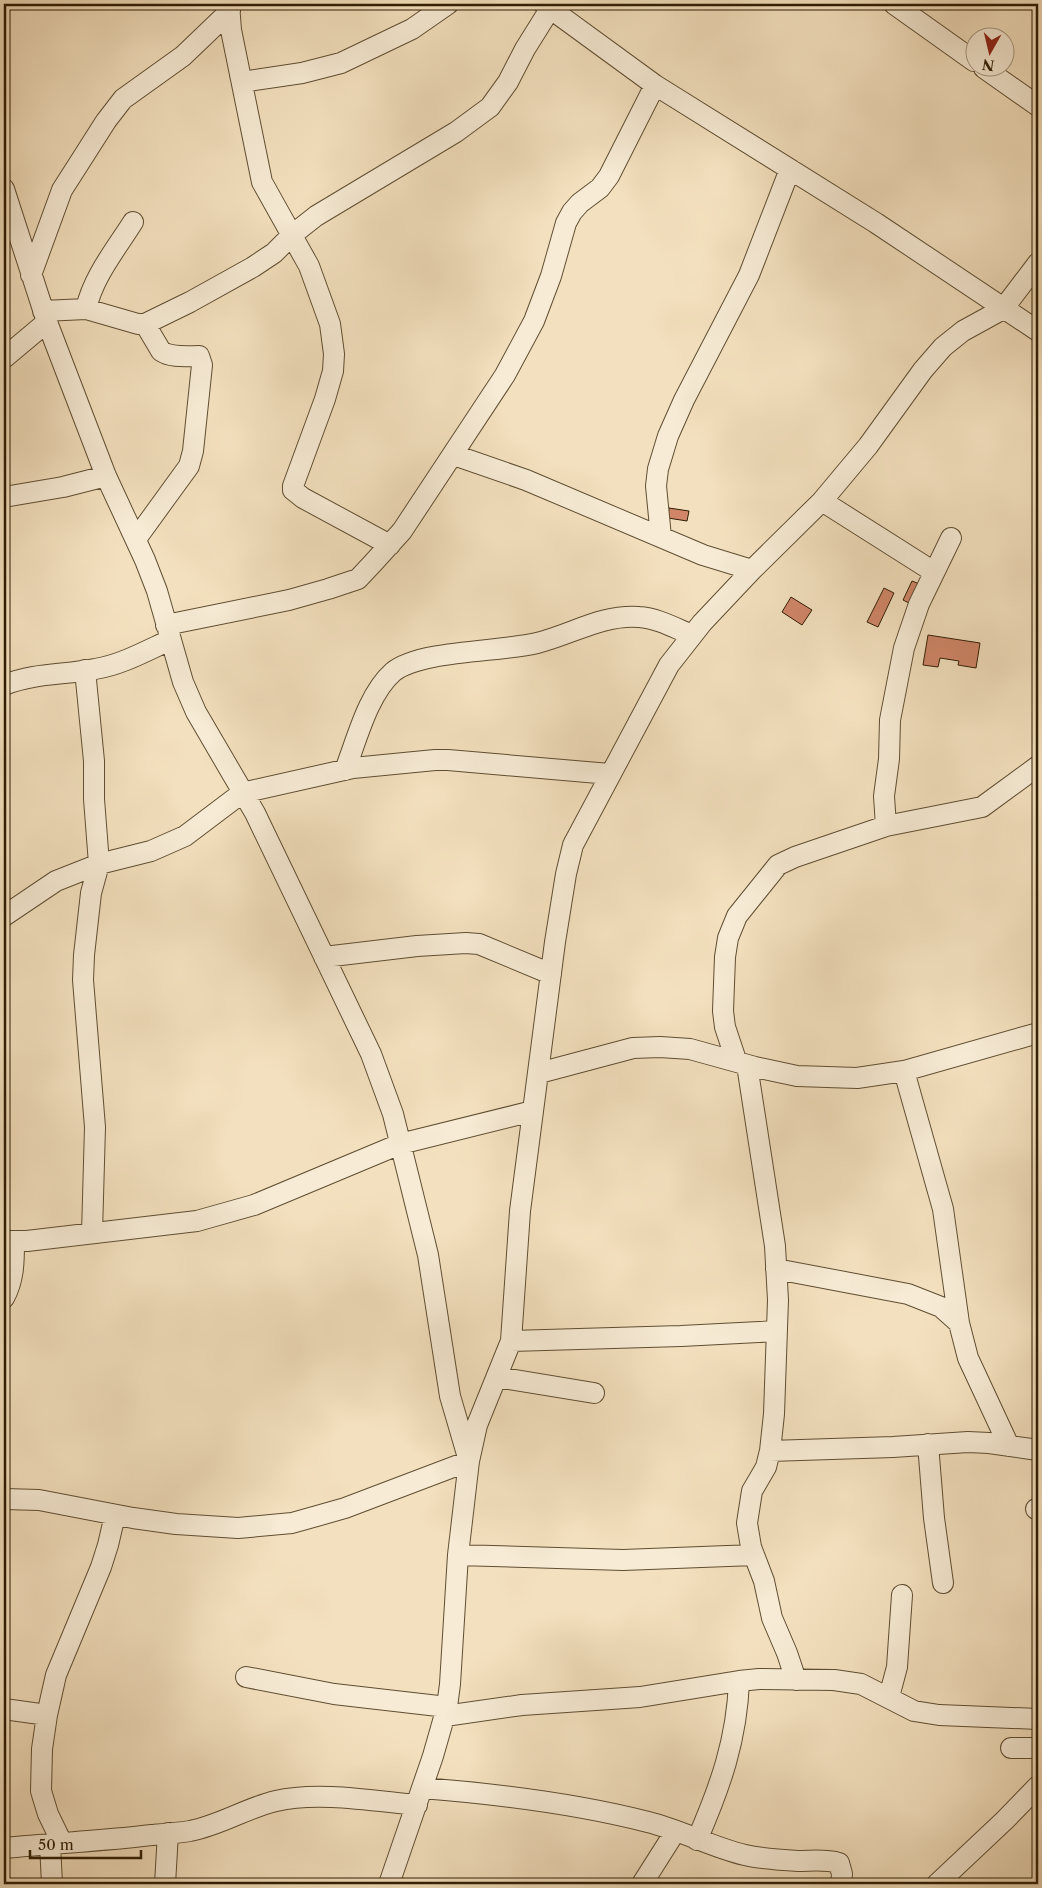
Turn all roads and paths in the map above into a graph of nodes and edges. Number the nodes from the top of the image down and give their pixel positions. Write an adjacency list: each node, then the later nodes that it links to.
1 (448, 4): 7 (street)
2 (894, 4): 5 (street)
3 (547, 6): 8 (street); 13 (street)
4 (229, 7): 7 (street); 16 (street)
5 (964, 53)
6 (998, 78): 9 (street)
7 (242, 82): 13 (street)
8 (655, 85): 10 (street); 23 (street)
9 (1038, 106)
10 (790, 169): 18 (street); 27 (street)
11 (4, 189): 14 (street)
12 (133, 222): 17 (street)
13 (292, 235): 20 (street); 30 (street)
14 (12, 240): 16 (street)
15 (1038, 263): 18 (street)
16 (31, 274): 19 (street)
17 (86, 308): 19 (street); 20 (street)
18 (1003, 309): 21 (street); 26 (street)
19 (45, 316): 22 (street); 24 (street)
20 (145, 324): 29 (street)
21 (1038, 331)
22 (4, 358)
23 (454, 455): 27 (street); 30 (street)
24 (106, 476): 25 (street); 29 (street)
25 (4, 497)
26 (822, 501): 31 (street); 32 (street)
27 (662, 537): 31 (street)
28 (951, 538): 32 (street)
29 (136, 539): 33 (street)
30 (390, 545): 33 (street)
31 (752, 570): 34 (street)
32 (934, 572): 41 (street)
33 (168, 633): 35 (street); 40 (street)
34 (692, 635): 38 (street); 39 (street)
35 (85, 670): 36 (street); 42 (street)
36 (4, 685)
37 (1038, 766): 41 (street)
38 (344, 770): 39 (street); 40 (street)
39 (610, 774): 45 (street)
40 (242, 793): 42 (street); 44 (street)
41 (886, 826): 47 (street)
42 (99, 864): 43 (street); 52 (street)
43 (4, 916)
44 (324, 957): 45 (street); 51 (street)
45 (551, 974): 49 (street)
46 (1038, 1033): 48 (street)
47 (741, 1063): 48 (street); 49 (street); 54 (street)
48 (904, 1071): 56 (street)
49 (539, 1073): 50 (street)
50 (533, 1111): 51 (street); 58 (street)
51 (400, 1144): 52 (street); 65 (street)
52 (92, 1233): 53 (street)
53 (9, 1241): 55 (street)
54 (776, 1269): 56 (street); 57 (street)
55 (4, 1298)
56 (959, 1323): 62 (street)
57 (777, 1331): 58 (street); 64 (street)
58 (511, 1341): 59 (street)
59 (497, 1377): 60 (street); 65 (street)
60 (594, 1393)
61 (928, 1444): 62 (street); 64 (street); 70 (street)
62 (1009, 1446): 63 (street)
63 (1038, 1450)
64 (770, 1451): 69 (street)
65 (469, 1461): 67 (street); 68 (street)
66 (4, 1499): 67 (street)
67 (115, 1515): 78 (street)
68 (458, 1555): 69 (street); 77 (street)
69 (754, 1555): 73 (street)
70 (943, 1584)
71 (902, 1595): 75 (street)
72 (246, 1677): 77 (street)
73 (796, 1680): 74 (street); 75 (street)
74 (739, 1681): 77 (street); 86 (street)
75 (889, 1697): 79 (street)
76 (4, 1709): 78 (street)
77 (446, 1712): 83 (street)
78 (47, 1715): 87 (street)
79 (1038, 1719)
80 (1011, 1748): 81 (street)
81 (1038, 1748)
82 (1038, 1786): 94 (street)
83 (419, 1797): 84 (street); 85 (street); 91 (street)
84 (675, 1832): 86 (street); 92 (street)
85 (168, 1833): 87 (street); 90 (street)
86 (697, 1840): 93 (street)
87 (56, 1844): 88 (street); 89 (street)
88 (4, 1848)
89 (52, 1884)
90 (165, 1884)
91 (389, 1884)
92 (642, 1884)
93 (842, 1884)
94 (937, 1884)

